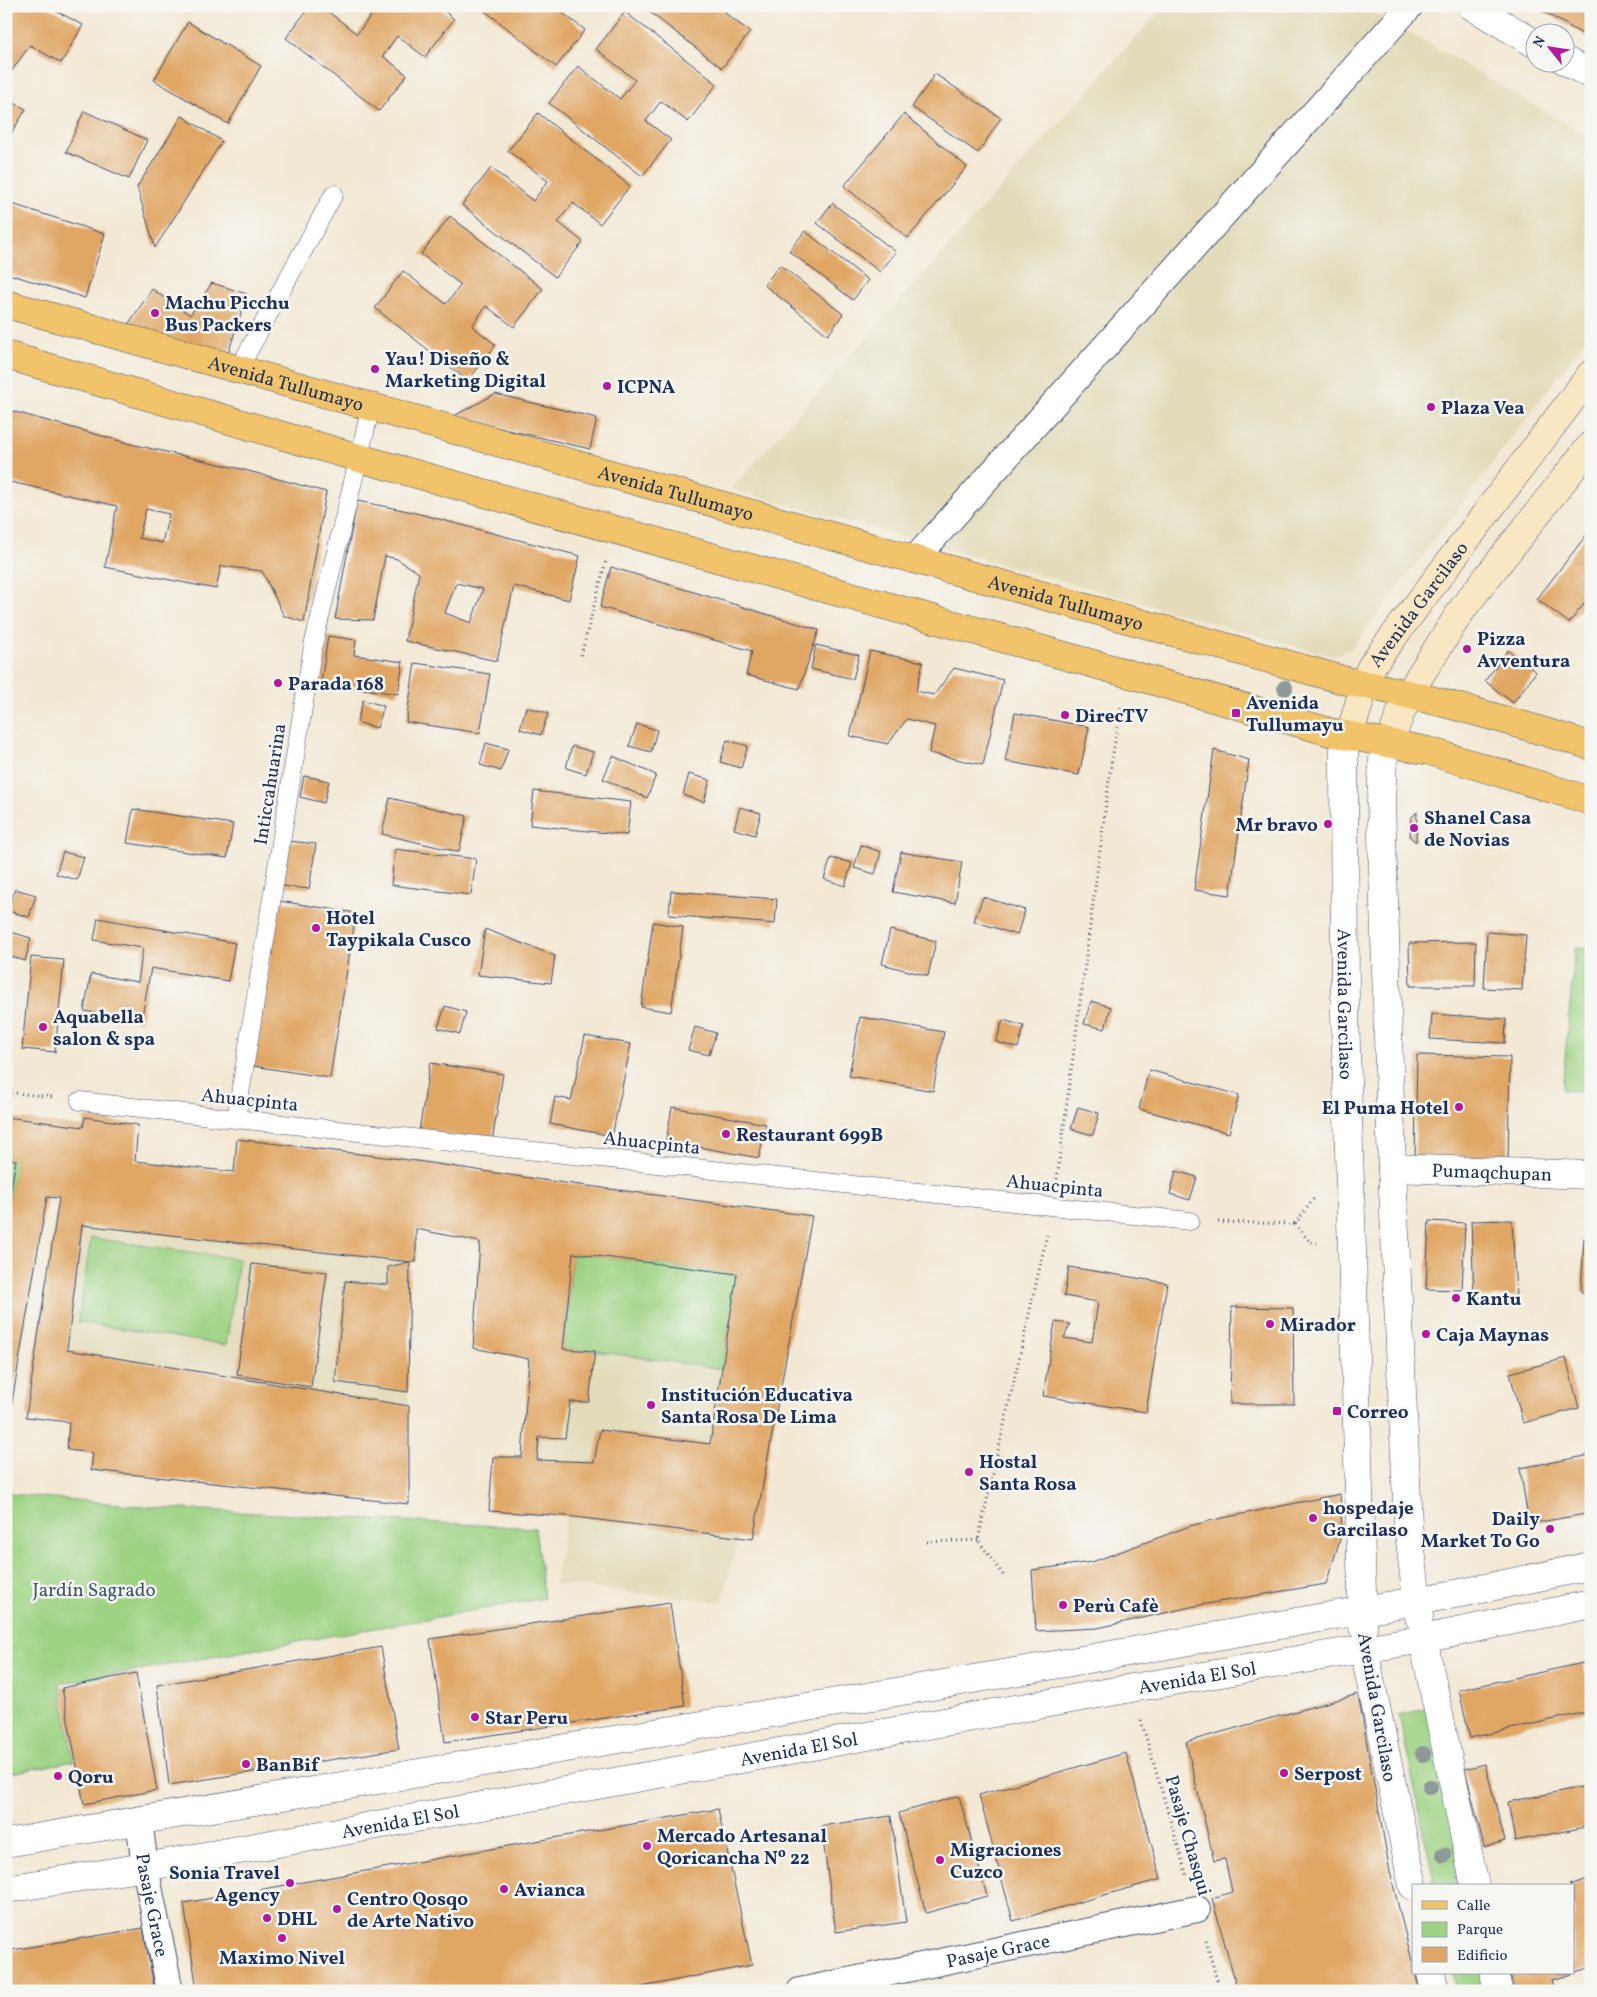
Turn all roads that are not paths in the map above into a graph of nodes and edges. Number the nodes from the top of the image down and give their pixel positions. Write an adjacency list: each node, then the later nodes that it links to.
1 (1410, 6): 14 (street)
2 (1472, 6): 3 (street)
3 (1524, 37)
4 (1574, 66): 5 (street)
5 (1591, 75)
6 (334, 194): 9 (lane)
7 (6, 304): 9 (main road, Avenida Tullumayo)
8 (6, 354): 13 (main road)
9 (238, 370): 11 (main road, Avenida Tullumayo)
10 (1591, 374): 15 (main road, Avenida Garcilaso)
11 (371, 407): 13 (lane, Inticcahuarina); 14 (main road, Avenida Tullumayo)
12 (1591, 445): 16 (main road, Avenida Garcilaso)
13 (359, 458): 17 (main road); 22 (lane, Inticcahuarina)
14 (914, 560): 15 (main road, Avenida Tullumayo)
15 (1356, 683): 16 (main road, Avenida Tullumayo); 17 (main road, Avenida Garcilaso)
16 (1410, 695): 18 (main road, Avenida Garcilaso); 19 (main road, Avenida Tullumayo)
17 (1343, 735): 18 (main road); 29 (street, Avenida Garcilaso)
18 (1395, 745): 20 (main road); 23 (street, Avenida Garcilaso)
19 (1591, 746)
20 (1591, 801)
21 (80, 1101): 22 (lane, Ahuacpinta)
22 (236, 1119): 25 (lane, Ahuacpinta)
23 (1392, 1168): 24 (street, Pumaqchupan); 27 (street, Avenida Garcilaso)
24 (1591, 1174)
25 (1190, 1221)
26 (1591, 1566): 27 (street, Avenida El Sol)
27 (1416, 1601): 29 (street, Avenida El Sol); 30 (street, Avenida Garcilaso)
28 (1591, 1604): 30 (street, Avenida El Sol)
29 (1362, 1610): 31 (street, Avenida Garcilaso); 32 (street, Avenida El Sol)
30 (1423, 1639): 31 (street, Avenida El Sol); 36 (street, Avenida Garcilaso)
31 (1364, 1649): 34 (street, Avenida El Sol); 35 (street, Avenida Garcilaso)
32 (139, 1820): 33 (street, Avenida El Sol); 34 (street, Pasaje Grace)
33 (6, 1843)
34 (145, 1867): 37 (street, Avenida El Sol); 41 (street, Pasaje Grace)
35 (1413, 1884)
36 (1475, 1884)
37 (6, 1889)
38 (1197, 1909): 42 (street, Pasaje Grace)
39 (1432, 1974): 43 (street)
40 (1494, 1974): 44 (street)
41 (170, 1991)
42 (800, 1991)
43 (1435, 1991)
44 (1498, 1991)

